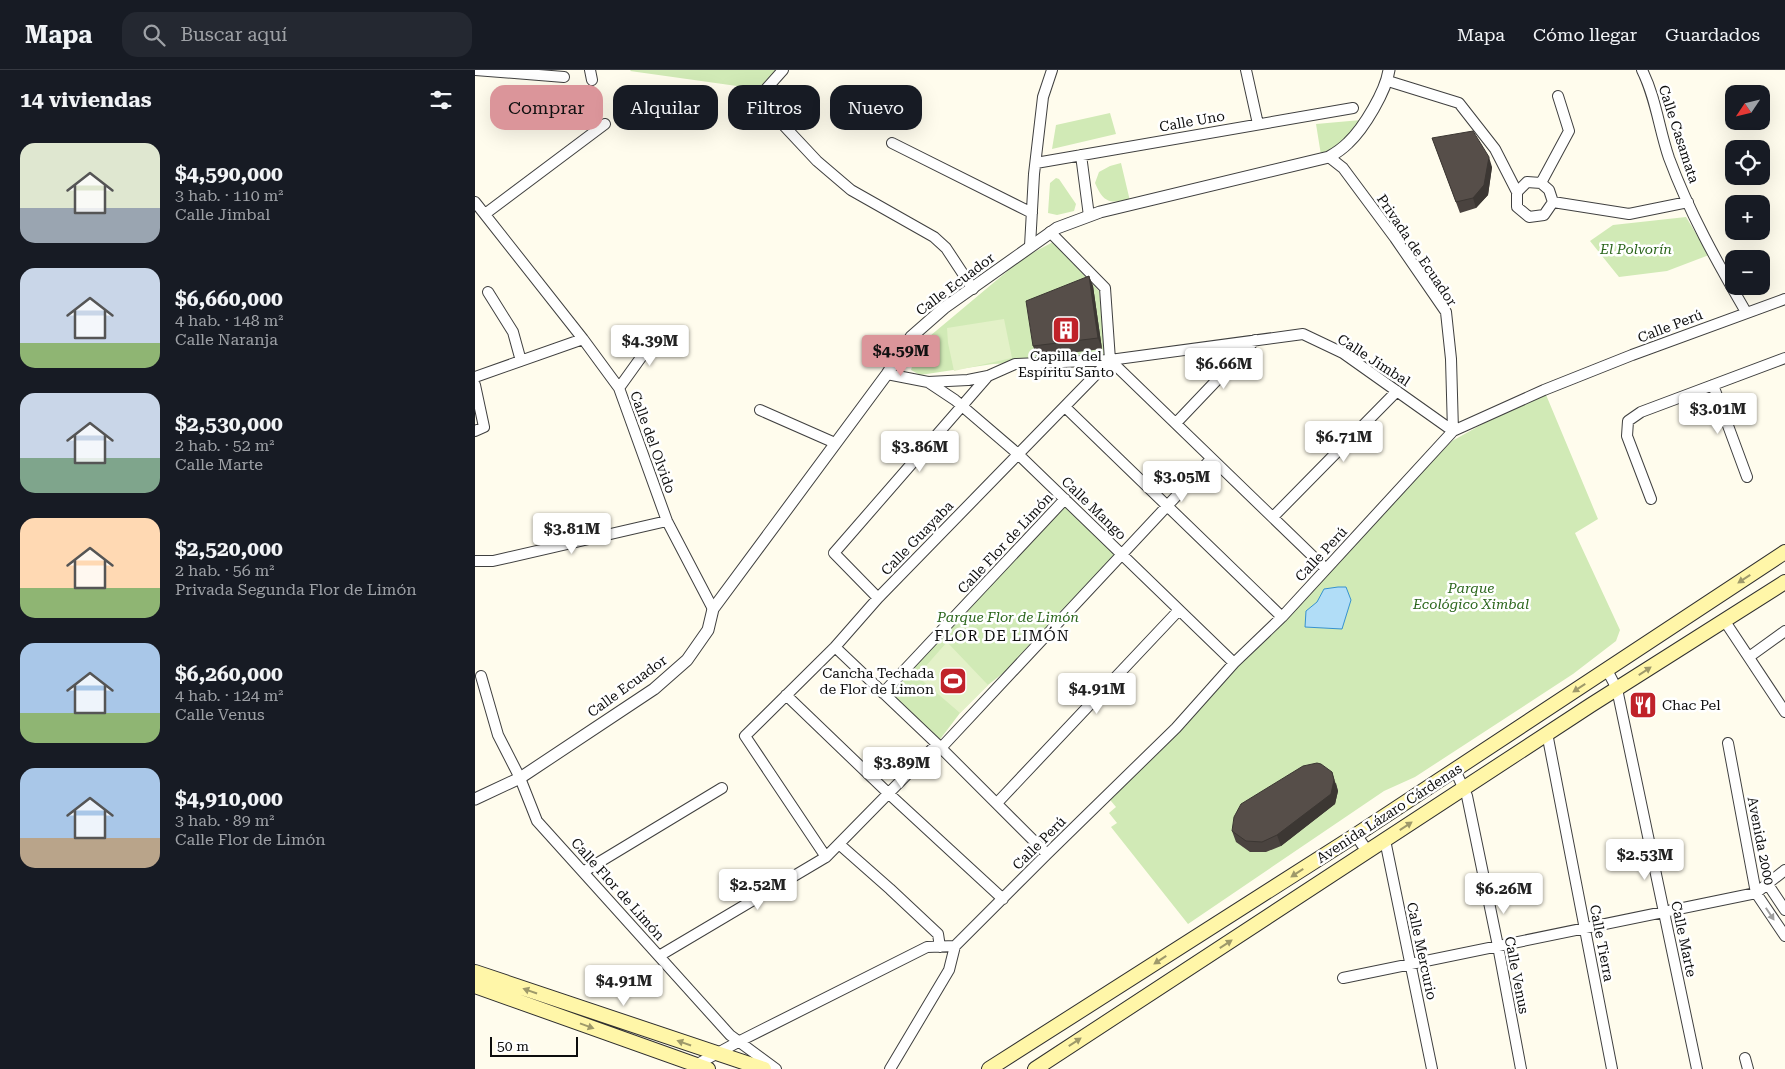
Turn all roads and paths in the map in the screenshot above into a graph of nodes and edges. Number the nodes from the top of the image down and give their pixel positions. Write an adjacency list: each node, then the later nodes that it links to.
1 (475, 70): 7 (street)
2 (783, 70): 26 (street)
3 (1052, 70): 15 (street)
4 (1246, 70): 11 (street)
5 (1642, 70): 20 (street, Calle Casamata)
6 (1388, 76): 14 (street, Calle Ecuador); 17 (street)
7 (564, 77)
8 (1558, 96): 16 (street)
9 (1353, 108): 11 (street, Calle Uno)
10 (605, 124): 22 (street)
11 (1258, 124): 13 (street, Calle Uno)
12 (891, 143): 21 (street)
13 (1081, 155): 15 (street, Calle Uno); 23 (street)
14 (1329, 158): 23 (street, Calle Ecuador); 49 (street, Privada de Ecuador)
15 (1036, 163): 21 (street)
16 (1541, 183): 17 (street); 19 (street)
17 (1517, 192): 19 (street)
18 (475, 202): 22 (street, Calle del Olvido)
19 (1553, 202): 20 (street)
20 (1688, 202): 29 (street, Calle Casamata)
21 (1032, 213): 25 (street)
22 (485, 214): 31 (street, Calle del Olvido)
23 (1089, 216): 24 (street, Calle Ecuador)
24 (1050, 232): 25 (street, Calle Ecuador); 34 (street)
25 (1030, 246): 26 (street, Calle Ecuador)
26 (973, 289): 36 (street, Calle Ecuador)
27 (488, 292): 35 (street)
28 (1785, 299): 29 (street, Calle Perú)
29 (1746, 312): 49 (street, Calle Perú)
30 (660, 331): 42 (street)
31 (583, 339): 35 (street); 42 (street, Calle del Olvido)
32 (1255, 340): 34 (street, Calle Jimbal); 43 (street, Calle Jimbal); 47 (street)
33 (1785, 358): 41 (street)
34 (1110, 360): 37 (street, Calle Jimbal); 45 (street, Calle Guayaba); 47 (street)
35 (521, 361): 38 (street)
36 (887, 374): 39 (street, Calle Jimbal); 50 (street, Calle Ecuador)
37 (988, 376): 39 (street, Calle Jimbal); 44 (street)
38 (475, 377)
39 (928, 382): 44 (street, Calle Mango)
40 (475, 385): 48 (street)
41 (1713, 385): 53 (street); 54 (street)
42 (619, 388): 58 (street, Calle del Olvido)
43 (1397, 391): 49 (street, Calle Jimbal); 57 (street)
44 (962, 406): 51 (street, Calle Mango); 64 (street)
45 (1065, 407): 51 (street, Calle Guayaba); 56 (street)
46 (760, 410): 50 (street)
47 (1175, 423): 52 (street)
48 (475, 431)
49 (1453, 431): 62 (street, Calle Perú)
50 (835, 443): 65 (street, Calle Ecuador)
51 (1018, 454): 55 (street, Calle Mango); 64 (street, Calle Guayaba)
52 (1211, 458): 56 (street); 57 (street)
53 (1747, 477)
54 (1651, 499)
55 (1065, 500): 60 (street, Calle Mango); 76 (street, Calle Flor de Limón)
56 (1166, 506): 60 (street); 67 (street)
57 (1273, 517): 62 (street)
58 (667, 521): 61 (street); 65 (street, Calle del Olvido)
59 (1785, 552): 73 (main road, Avenida Lázaro Cárdenas, one-way to 73)
60 (1121, 554): 66 (street, Calle Mango); 81 (street)
61 (475, 561)
62 (1327, 569): 67 (street, Calle Perú)
63 (1785, 582): 68 (main road, Avenida Lázaro Cárdenas)
64 (878, 598): 70 (street, Calle Guayaba)
65 (713, 609): 83 (street, Calle Ecuador)
66 (1179, 610): 72 (street, Calle Mango); 88 (street)
67 (1281, 617): 72 (street, Calle Perú)
68 (1724, 620): 71 (street); 75 (main road, Avenida Lázaro Cárdenas, one-way to 68)
69 (1785, 631): 71 (street)
70 (835, 647): 76 (street); 77 (street, Calle Guayaba)
71 (1749, 657): 78 (street)
72 (1233, 664): 93 (street, Calle Perú)
73 (1607, 670): 75 (street, Calle Marte); 82 (main road, Avenida Lázaro Cárdenas, one-way to 82)
74 (481, 676): 83 (street, Calle Flor de Limón)
75 (1617, 689): 79 (main road, Avenida Lázaro Cárdenas); 101 (street, Calle Marte)
76 (883, 693): 81 (street)
77 (786, 695): 86 (street); 94 (street, Calle Guayaba)
78 (1785, 711)
79 (1547, 733): 85 (main road, Avenida Lázaro Cárdenas); 102 (street, Calle Tierra)
80 (1728, 743): 98 (street, Avenida 2000)
81 (939, 746): 86 (street); 88 (street)
82 (1455, 770): 85 (street, Calle Venus); 89 (main road, Avenida Lázaro Cárdenas)
83 (520, 778): 87 (street, Calle Ecuador); 96 (street, Calle Flor de Limón)
84 (722, 788): 96 (street)
85 (1463, 789): 90 (main road, Avenida Lázaro Cárdenas, one-way to 85); 105 (street, Calle Venus)
86 (888, 793): 91 (street); 99 (street)
87 (475, 799)
88 (997, 803): 93 (street)
89 (1356, 835): 92 (street); 119 (main road, Avenida Lázaro Cárdenas, one-way to 119)
90 (1385, 840): 92 (main road, Avenida Lázaro Cárdenas); 108 (street, Calle Mercurio)
91 (839, 844): 94 (street); 106 (street)
92 (1367, 851): 120 (main road, Avenida Lázaro Cárdenas, one-way to 92)
93 (1047, 854): 99 (street, Calle Perú)
94 (826, 857): 107 (street)
95 (1785, 870): 97 (street)
96 (583, 872): 107 (street, Calle Flor de Limón)
97 (1767, 883): 98 (street); 100 (street, Avenida 2000)
98 (1756, 892): 101 (street); 103 (street, Avenida 2000, one-way to 103)
99 (1003, 899): 104 (street, Calle Perú)
100 (1785, 910)
101 (1664, 912): 102 (street); 124 (street, Calle Marte)
102 (1585, 928): 105 (street); 123 (street, Calle Tierra)
103 (1785, 936)
104 (955, 946): 106 (street); 118 (street)
105 (1498, 946): 108 (street); 122 (street, Calle Venus)
106 (940, 947): 112 (street)
107 (659, 956): 112 (street, Calle Flor de Limón)
108 (1411, 964): 110 (street); 121 (street, Calle Mercurio)
109 (475, 972): 113 (main road, one-way to 109)
110 (1343, 978)
111 (475, 986): 115 (main road, one-way to 115)
112 (738, 1042): 113 (street); 117 (street, Calle Flor de Limón)
113 (717, 1054): 115 (street); 116 (main road)
114 (1745, 1058): 125 (street)
115 (698, 1068)
116 (764, 1069)
117 (776, 1069)
118 (890, 1069)
119 (989, 1069)
120 (1035, 1069)
121 (1432, 1069)
122 (1521, 1069)
123 (1612, 1069)
124 (1697, 1069)
125 (1748, 1069)

